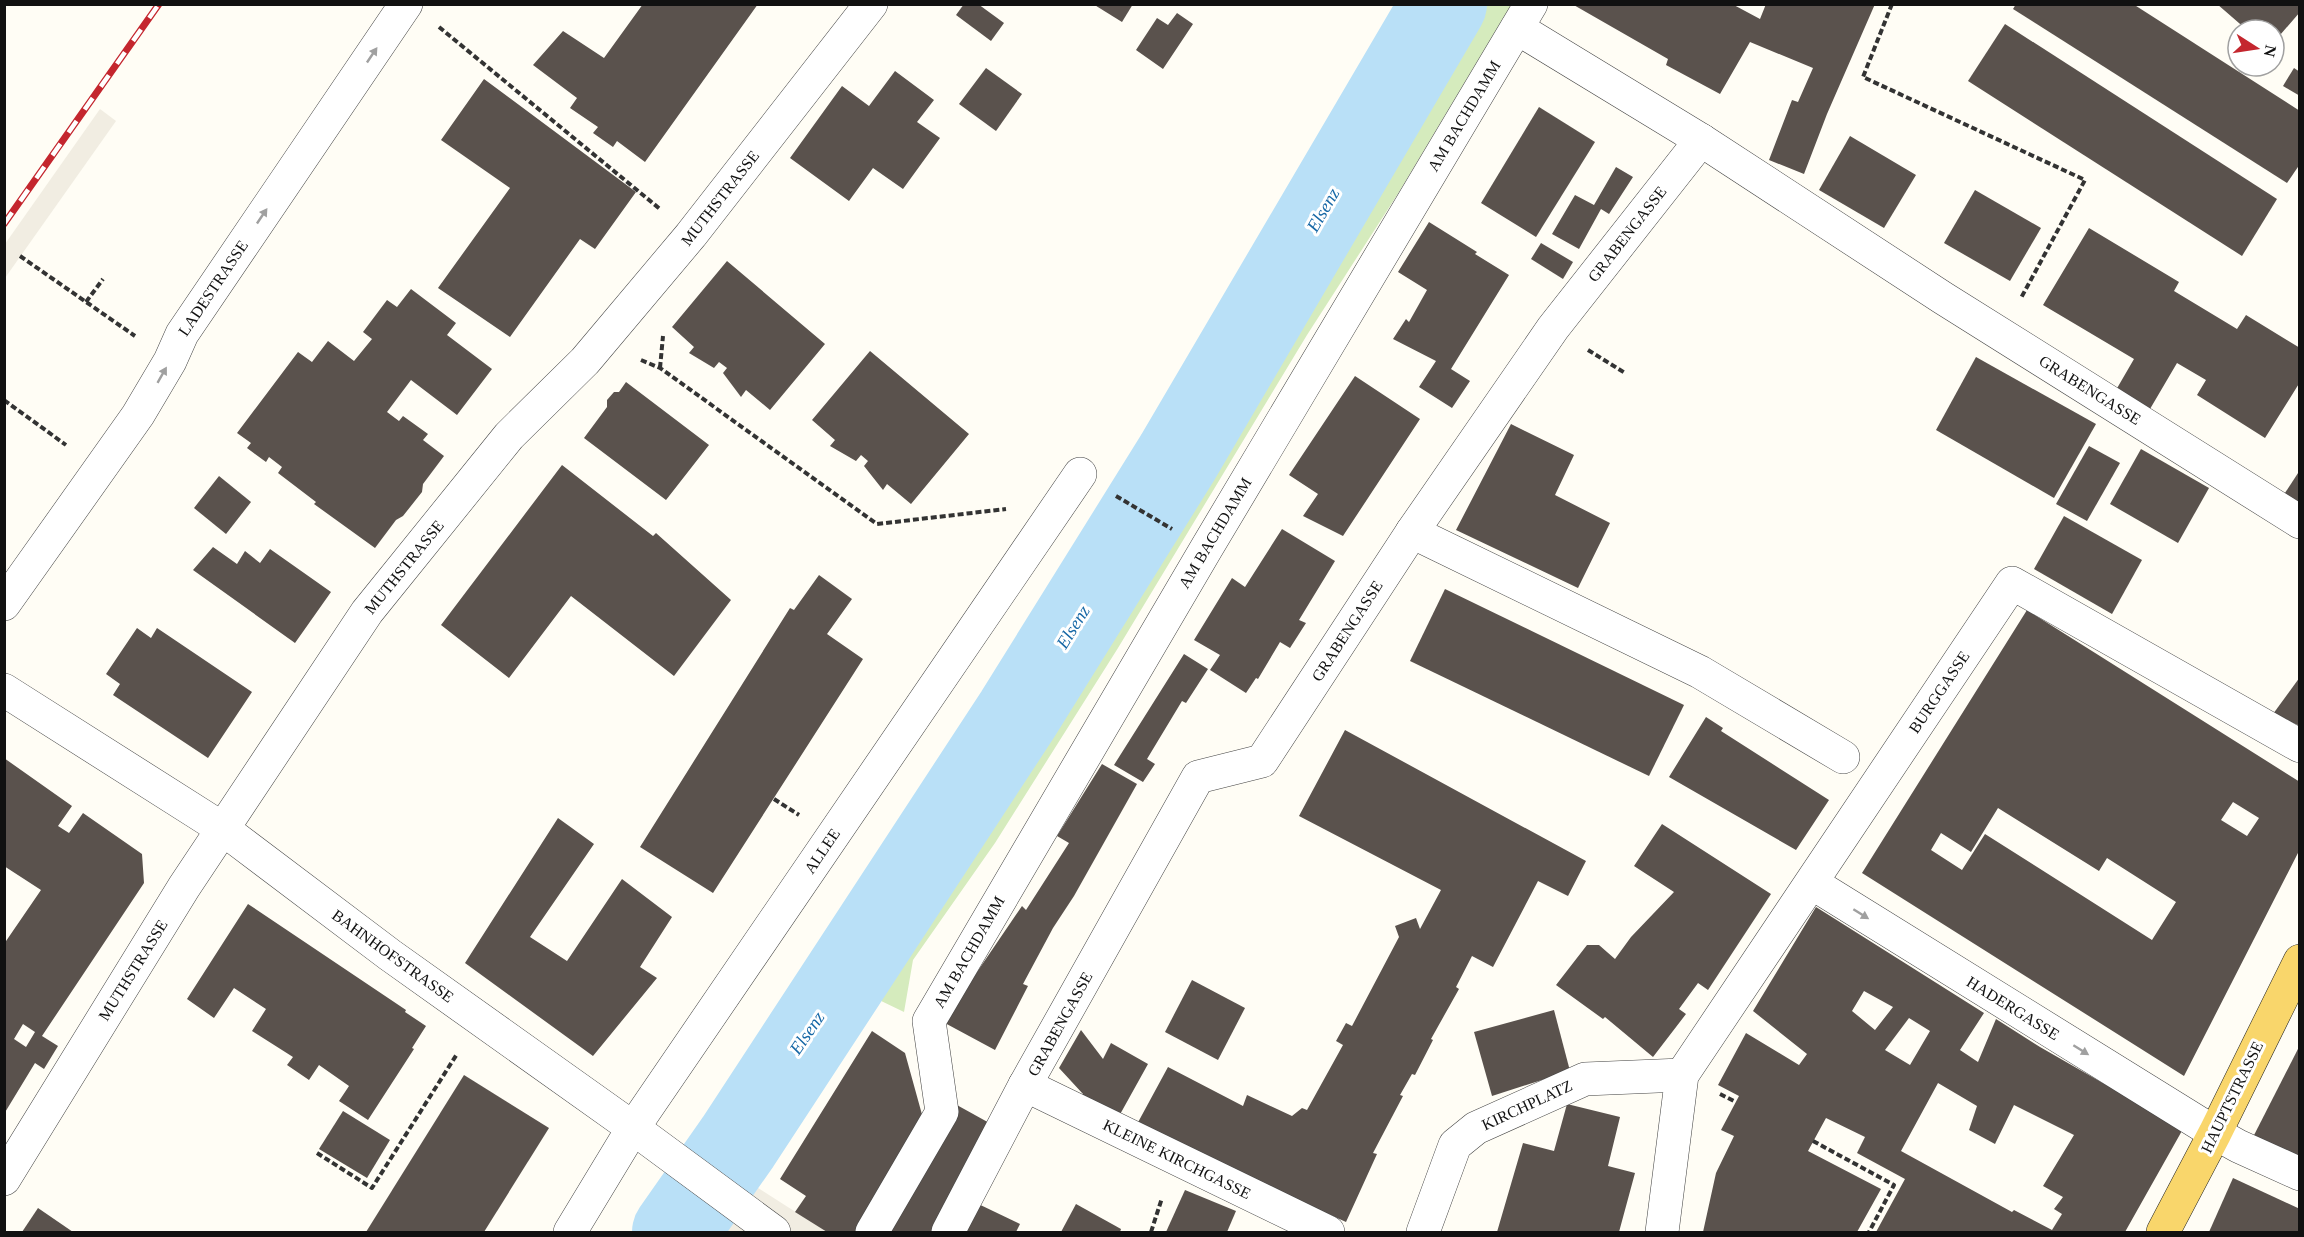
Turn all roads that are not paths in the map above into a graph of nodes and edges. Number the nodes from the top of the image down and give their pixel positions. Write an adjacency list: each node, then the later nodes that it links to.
1 (871, 4): 12 (street, MUTHSTRASSE)
2 (419, 13): 8 (street, LADESTRASSE, one-way to 2)
3 (1524, 16): 4 (street, GRABENGASSE); 23 (street, AM BACHDAMM)
4 (1701, 140): 6 (street, GRABENGASSE); 7 (street, GRABENGASSE)
5 (1080, 474): 17 (street, ALLEE)
6 (2300, 522)
7 (1412, 532): 11 (street); 16 (street, GRABENGASSE)
8 (4, 604)
9 (4, 690): 12 (street, BAHNHOFSTRASSE)
10 (2300, 746): 13 (street, BURGGASSE)
11 (1843, 757)
12 (223, 829): 17 (street, BAHNHOFSTRASSE); 20 (street, MUTHSTRASSE)
13 (1812, 883): 15 (street, BURGGASSE); 18 (street, HADERGASSE, one-way to 18)
14 (2300, 960): 18 (main road, HAUPTSTRASSE)
15 (1682, 1076): 26 (street, KIRCHPLATZ); 27 (street)
16 (1018, 1099): 24 (street); 25 (street, KLEINE KIRCHGASSE)
17 (633, 1128): 21 (street, ALLEE); 22 (street, BAHNHOFSTRASSE)
18 (2215, 1133): 19 (street, HADERGASSE); 28 (main road, HAUPTSTRASSE)
19 (2300, 1174)
20 (4, 1179)
21 (570, 1233)
22 (774, 1233)
23 (872, 1233)
24 (948, 1233)
25 (1328, 1233)
26 (1423, 1233)
27 (1662, 1233)
28 (2163, 1233)

